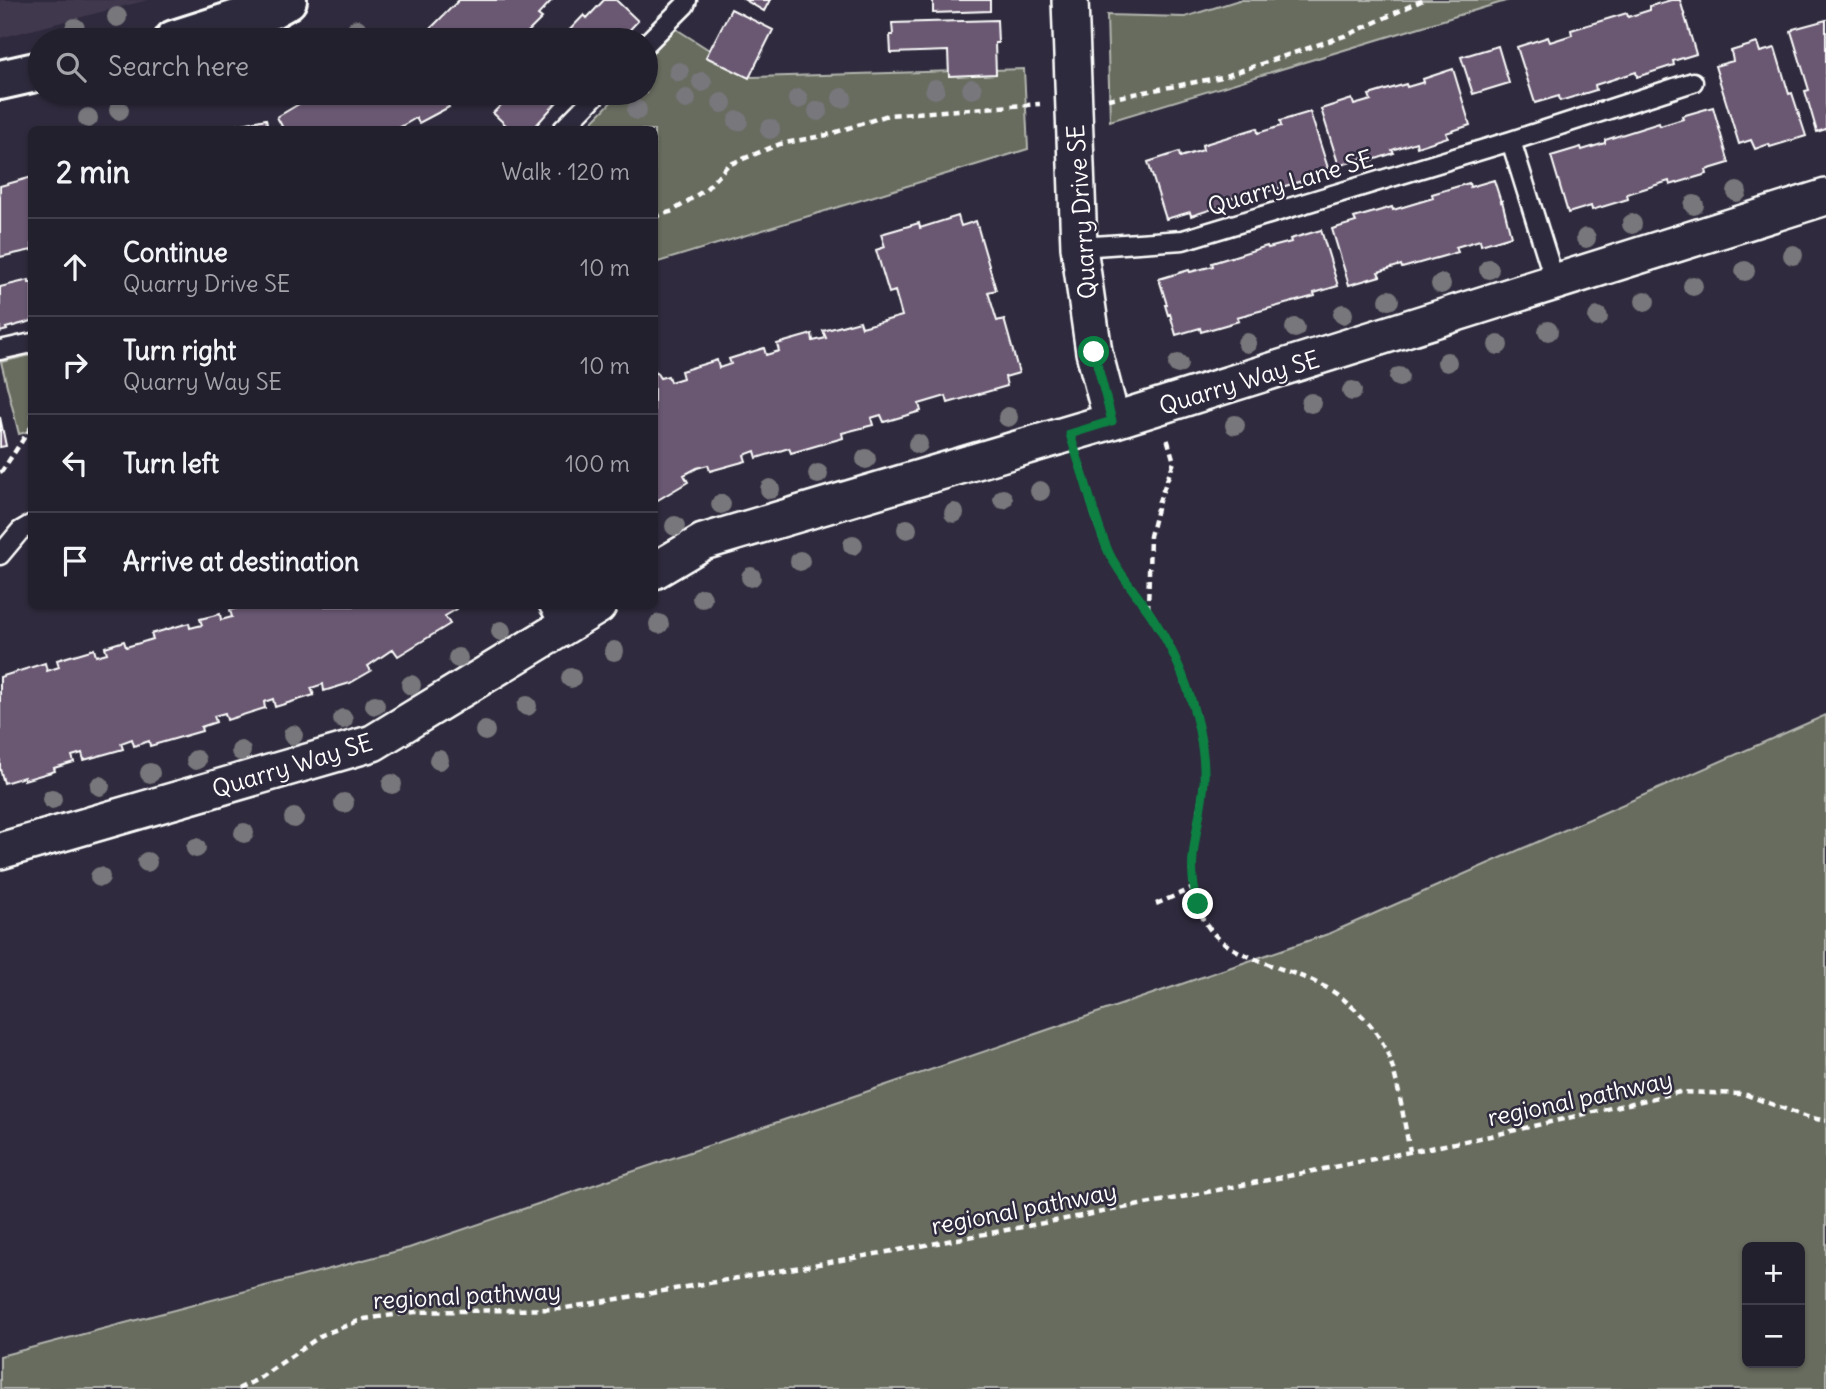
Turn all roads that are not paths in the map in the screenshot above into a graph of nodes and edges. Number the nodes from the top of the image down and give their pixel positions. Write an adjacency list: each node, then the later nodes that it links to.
1 (287, 0): 4 (street)
2 (687, 0): 5 (lane)
3 (1070, 0): 13 (street, Quarry Drive SE)
4 (212, 28)
5 (658, 32)
6 (28, 74): 7 (street)
7 (0, 80)
8 (1693, 82): 11 (lane, Quarry Lane SE)
9 (586, 105): 10 (lane)
10 (566, 126)
11 (1511, 141): 13 (lane, Quarry Lane SE); 14 (lane)
12 (1826, 197): 14 (street, Quarry Way SE)
13 (1079, 247): 17 (street, Quarry Drive SE)
14 (1555, 282): 17 (street, Quarry Way SE)
15 (28, 344): 16 (lane)
16 (0, 350)
17 (1112, 421): 20 (street, Quarry Way SE)
18 (28, 526): 19 (lane)
19 (0, 555)
20 (658, 569)
21 (586, 609): 22 (street, Quarry Way SE)
22 (555, 617): 23 (street, Quarry Way SE)
23 (0, 851)

